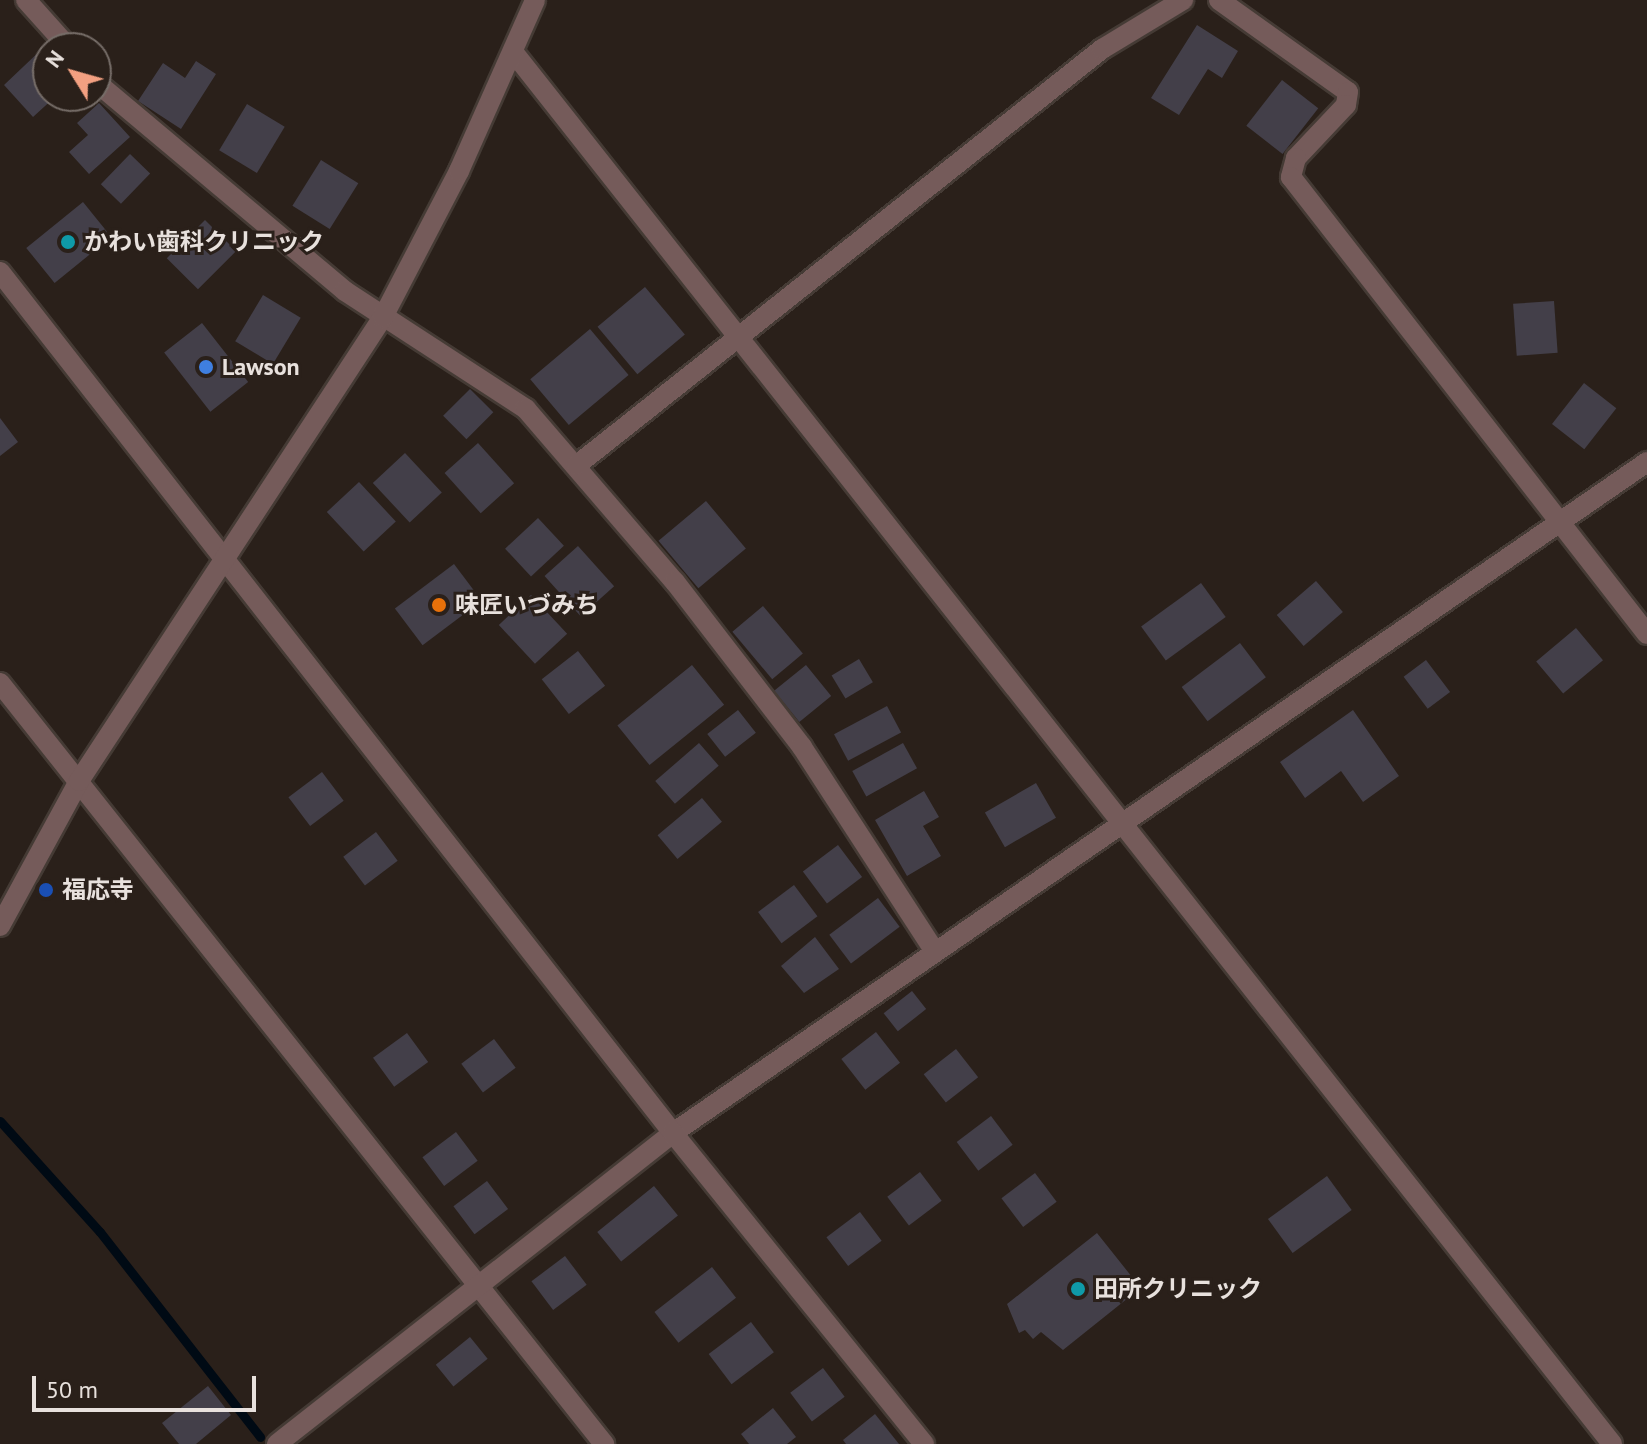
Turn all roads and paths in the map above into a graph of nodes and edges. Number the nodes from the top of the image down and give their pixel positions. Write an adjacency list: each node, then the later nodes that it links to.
1 (26, 0): 5 (street)
2 (535, 0): 6 (street)
3 (1183, 0): 10 (street)
4 (1219, 0): 13 (street)
5 (55, 32)
6 (514, 53): 9 (street); 10 (street)
7 (112, 96): 9 (street)
8 (0, 272): 14 (street)
9 (383, 317): 12 (street); 14 (street)
10 (735, 338): 12 (street); 18 (street)
11 (1647, 462): 13 (street)
12 (577, 465): 20 (street)
13 (1560, 522): 15 (street); 18 (street)
14 (228, 560): 17 (street); 21 (street)
15 (1647, 634)
16 (0, 683): 17 (street)
17 (79, 781): 19 (street); 22 (street)
18 (1119, 824): 20 (street); 26 (street)
19 (0, 926)
20 (935, 952): 21 (street)
21 (673, 1133): 22 (street); 25 (street)
22 (478, 1284): 23 (street); 24 (street)
23 (277, 1444)
24 (604, 1444)
25 (924, 1444)
26 (1612, 1444)

